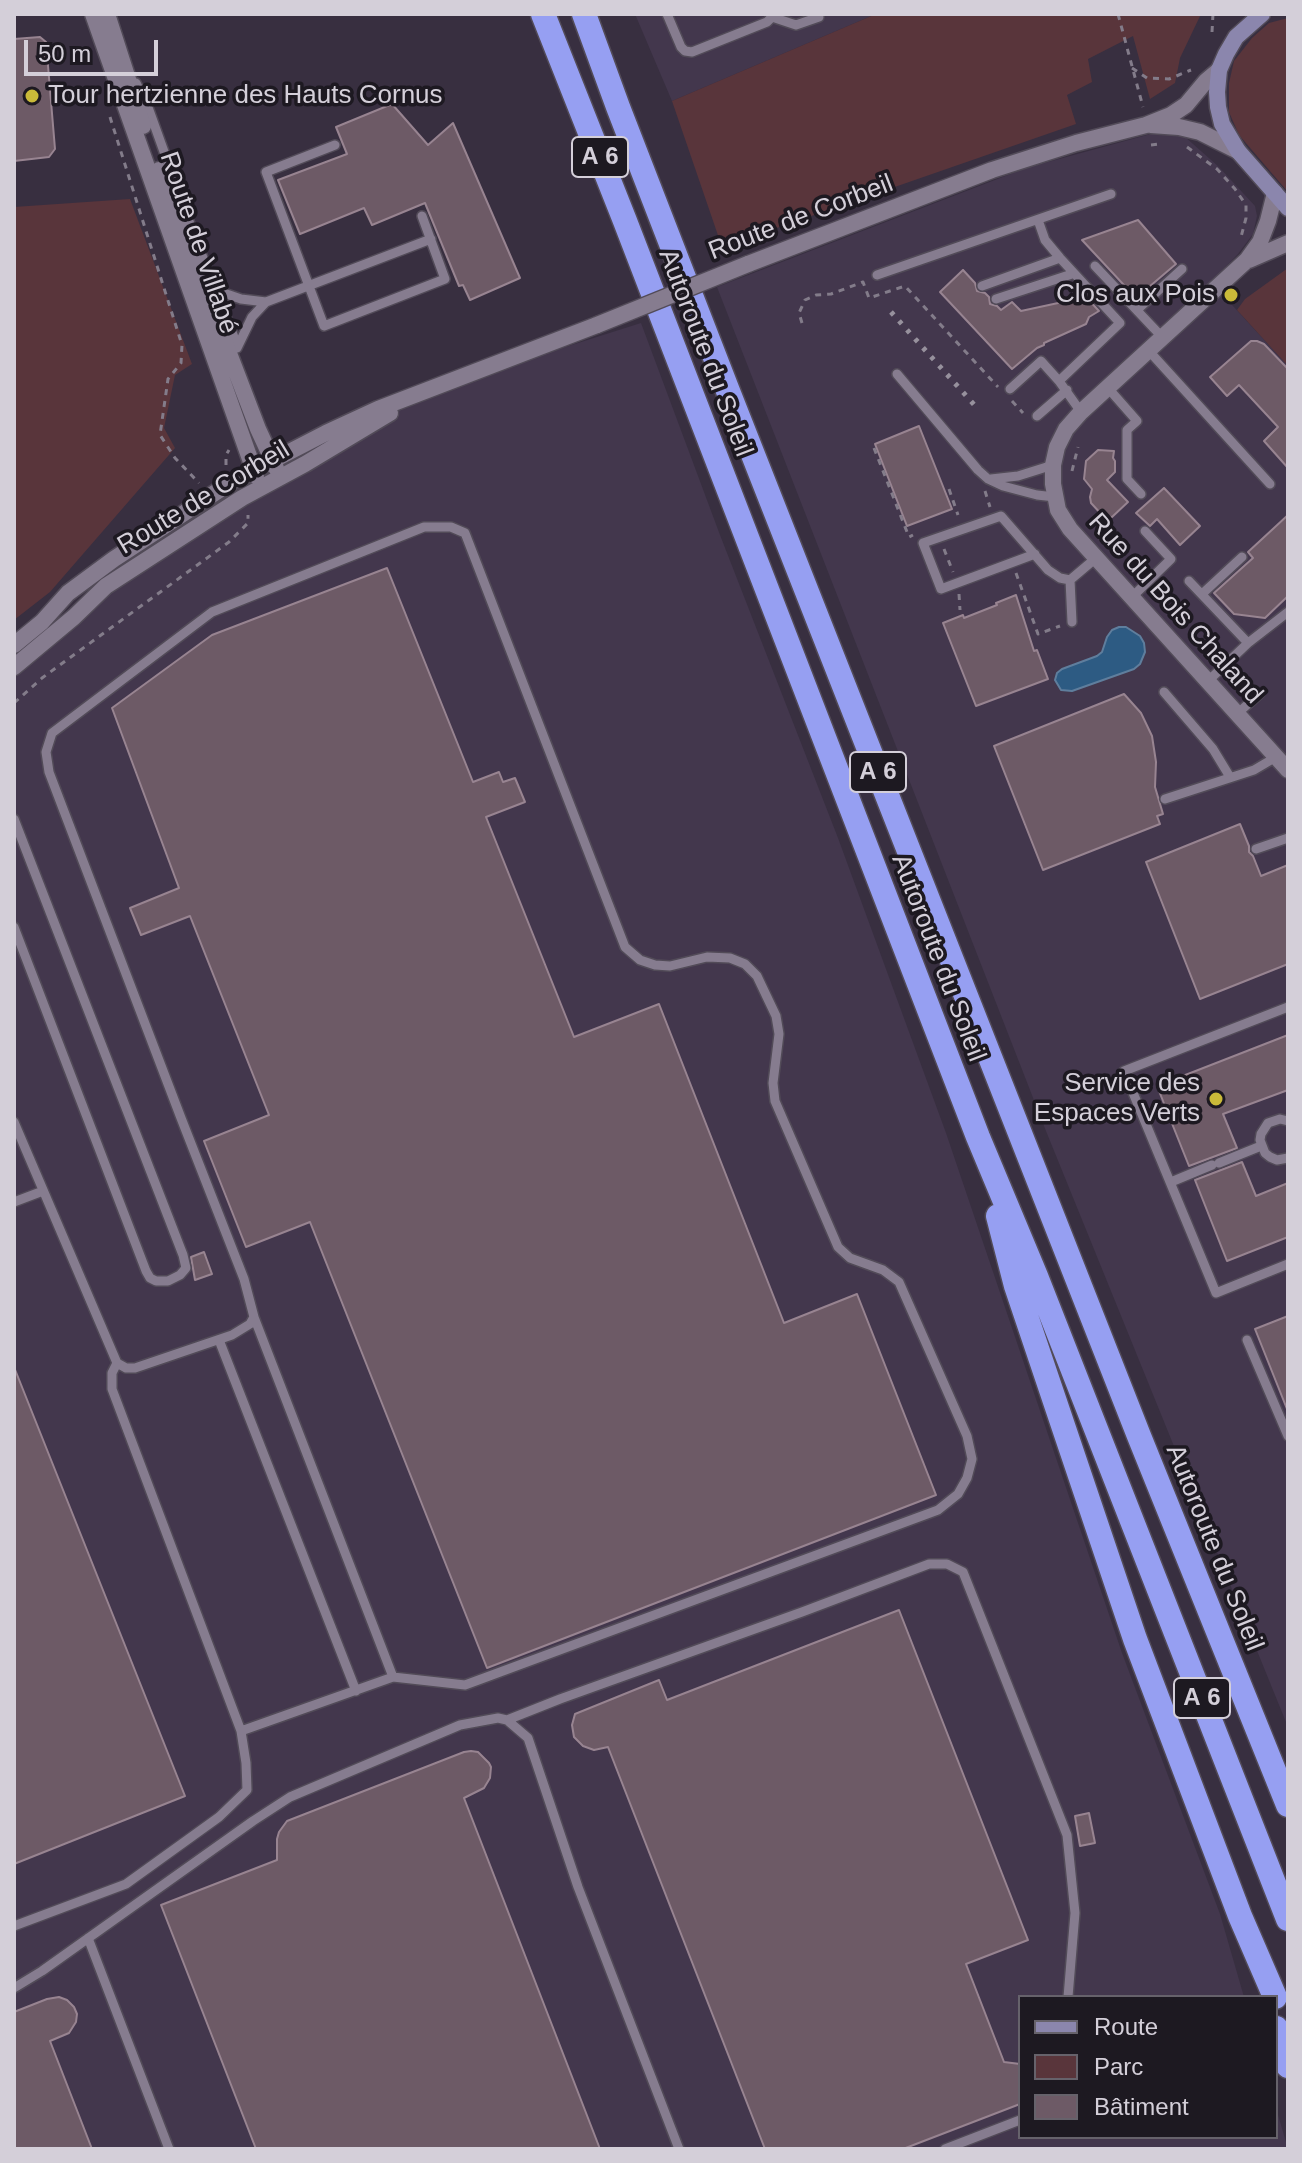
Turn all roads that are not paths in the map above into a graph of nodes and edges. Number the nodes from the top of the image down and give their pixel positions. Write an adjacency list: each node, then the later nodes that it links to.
1 (93, 14): 49 (street, Route de Villabé)
2 (107, 14): 10 (street, Route de Villabé)
3 (543, 14): 84 (highway, Autoroute du Soleil / A 6)
4 (584, 14): 100 (highway, Autoroute du Soleil / A 6)
5 (667, 14): 8 (lane)
6 (1239, 14): 11 (main road)
7 (1262, 14): 11 (main road)
8 (772, 16): 9 (lane)
9 (819, 17)
10 (113, 35): 31 (lane); 38 (street, Route de Villabé)
11 (1236, 37): 12 (main road)
12 (1219, 70): 13 (street, Route de Corbeil); 15 (main road)
13 (1146, 125): 15 (street, Route de Corbeil); 41 (street, Route de Corbeil, bridge)
14 (335, 145): 29 (lane)
15 (1238, 151): 16 (main road)
16 (1275, 193): 18 (main road); 24 (street, Rue du Bois Chaland)
17 (1111, 194): 20 (lane)
18 (1288, 208)
19 (422, 216): 21 (lane)
20 (1038, 220): 23 (lane); 28 (lane)
21 (431, 239): 29 (lane); 29 (lane)
22 (1288, 243): 24 (street, Rue du Bois Chaland)
23 (1060, 258): 27 (lane); 30 (lane)
24 (1247, 260): 35 (street, Rue du Bois Chaland)
25 (1095, 266): 34 (lane)
26 (1182, 269): 34 (lane)
27 (1072, 274): 32 (lane); 40 (lane)
28 (877, 275)
29 (309, 285): 33 (lane)
30 (982, 286)
31 (215, 290): 33 (lane); 36 (lane)
32 (996, 299)
33 (266, 302): 36 (lane)
34 (1137, 310): 35 (lane)
35 (1163, 338): 37 (street, Rue du Bois Chaland)
36 (237, 345): 38 (lane)
37 (1149, 351): 42 (street, Rue du Bois Chaland); 52 (lane)
38 (235, 371): 47 (street, Route de Villabé)
39 (897, 374): 51 (lane)
40 (1059, 381): 43 (lane); 44 (lane)
41 (433, 388): 47 (street, Route de Corbeil); 50 (street, Route de Corbeil)
42 (1108, 388): 45 (street, Rue du Bois Chaland); 54 (lane)
43 (1010, 389)
44 (1067, 390): 45 (lane); 46 (lane)
45 (1081, 412): 48 (street, Rue du Bois Chaland)
46 (1032, 417)
47 (272, 460): 49 (street, Route de Corbeil); 50 (street, Route de Villabé)
48 (1053, 465): 51 (lane); 55 (street, Rue du Bois Chaland)
49 (253, 470): 53 (street, Route de Villabé); 67 (street, Route de Corbeil)
50 (281, 477): 53 (street, Route de Corbeil)
51 (988, 479): 55 (lane)
52 (1270, 484)
53 (261, 488): 68 (street, Route de Corbeil)
54 (1141, 494)
55 (1055, 497): 59 (street, Rue du Bois Chaland)
56 (1145, 531): 63 (lane)
57 (1035, 554): 57 (lane); 60 (lane)
58 (1242, 557): 62 (lane)
59 (1096, 558): 60 (lane); 63 (street, Rue du Bois Chaland)
60 (1070, 580): 65 (lane)
61 (1189, 581): 62 (lane)
62 (1202, 594): 66 (lane)
63 (1131, 598): 69 (street, Rue du Bois Chaland)
64 (1288, 612): 66 (lane)
65 (1072, 622)
66 (1248, 643): 69 (lane)
67 (14, 645)
68 (14, 667)
69 (1207, 682): 72 (street, Rue du Bois Chaland)
70 (1164, 692): 75 (lane)
71 (1260, 693): 72 (lane)
72 (1237, 714): 73 (street, Rue du Bois Chaland)
73 (1276, 757): 74 (street, Rue du Bois Chaland); 75 (lane)
74 (1288, 770)
75 (1230, 777): 76 (lane)
76 (1165, 799)
77 (14, 819): 80 (lane)
78 (1288, 838): 79 (lane)
79 (1256, 849)
80 (14, 927)
81 (1288, 1007): 87 (lane)
82 (1288, 1121): 85 (lane)
83 (14, 1122): 88 (lane)
84 (978, 1137): 101 (highway); 102 (highway, Autoroute du Soleil / A 6)
85 (1261, 1146): 86 (lane); 87 (lane)
86 (1288, 1158)
87 (1171, 1182): 90 (lane)
88 (43, 1191): 89 (lane); 94 (lane)
89 (14, 1202)
90 (1288, 1264)
91 (254, 1317): 92 (lane); 96 (lane); 96 (lane)
92 (219, 1340): 94 (lane); 97 (lane)
93 (1247, 1340): 95 (lane)
94 (117, 1363): 99 (lane)
95 (1288, 1436)
96 (393, 1677): 97 (lane)
97 (356, 1691): 99 (lane)
98 (507, 1720): 104 (lane); 106 (lane); 116 (lane)
99 (241, 1731): 103 (lane)
100 (1288, 1805)
101 (1240, 1916): 107 (highway); 108 (highway)
102 (1288, 1919)
103 (14, 1926)
104 (88, 1938): 105 (lane); 115 (lane)
105 (14, 1988)
106 (1068, 1995)
107 (1265, 1995)
108 (1275, 1995)
109 (1278, 2003): 110 (highway)
110 (1288, 2026)
111 (1278, 2034): 112 (highway)
112 (1288, 2066)
113 (1018, 2121): 114 (lane)
114 (968, 2144): 117 (lane)
115 (169, 2149)
116 (679, 2149)
117 (945, 2149)

